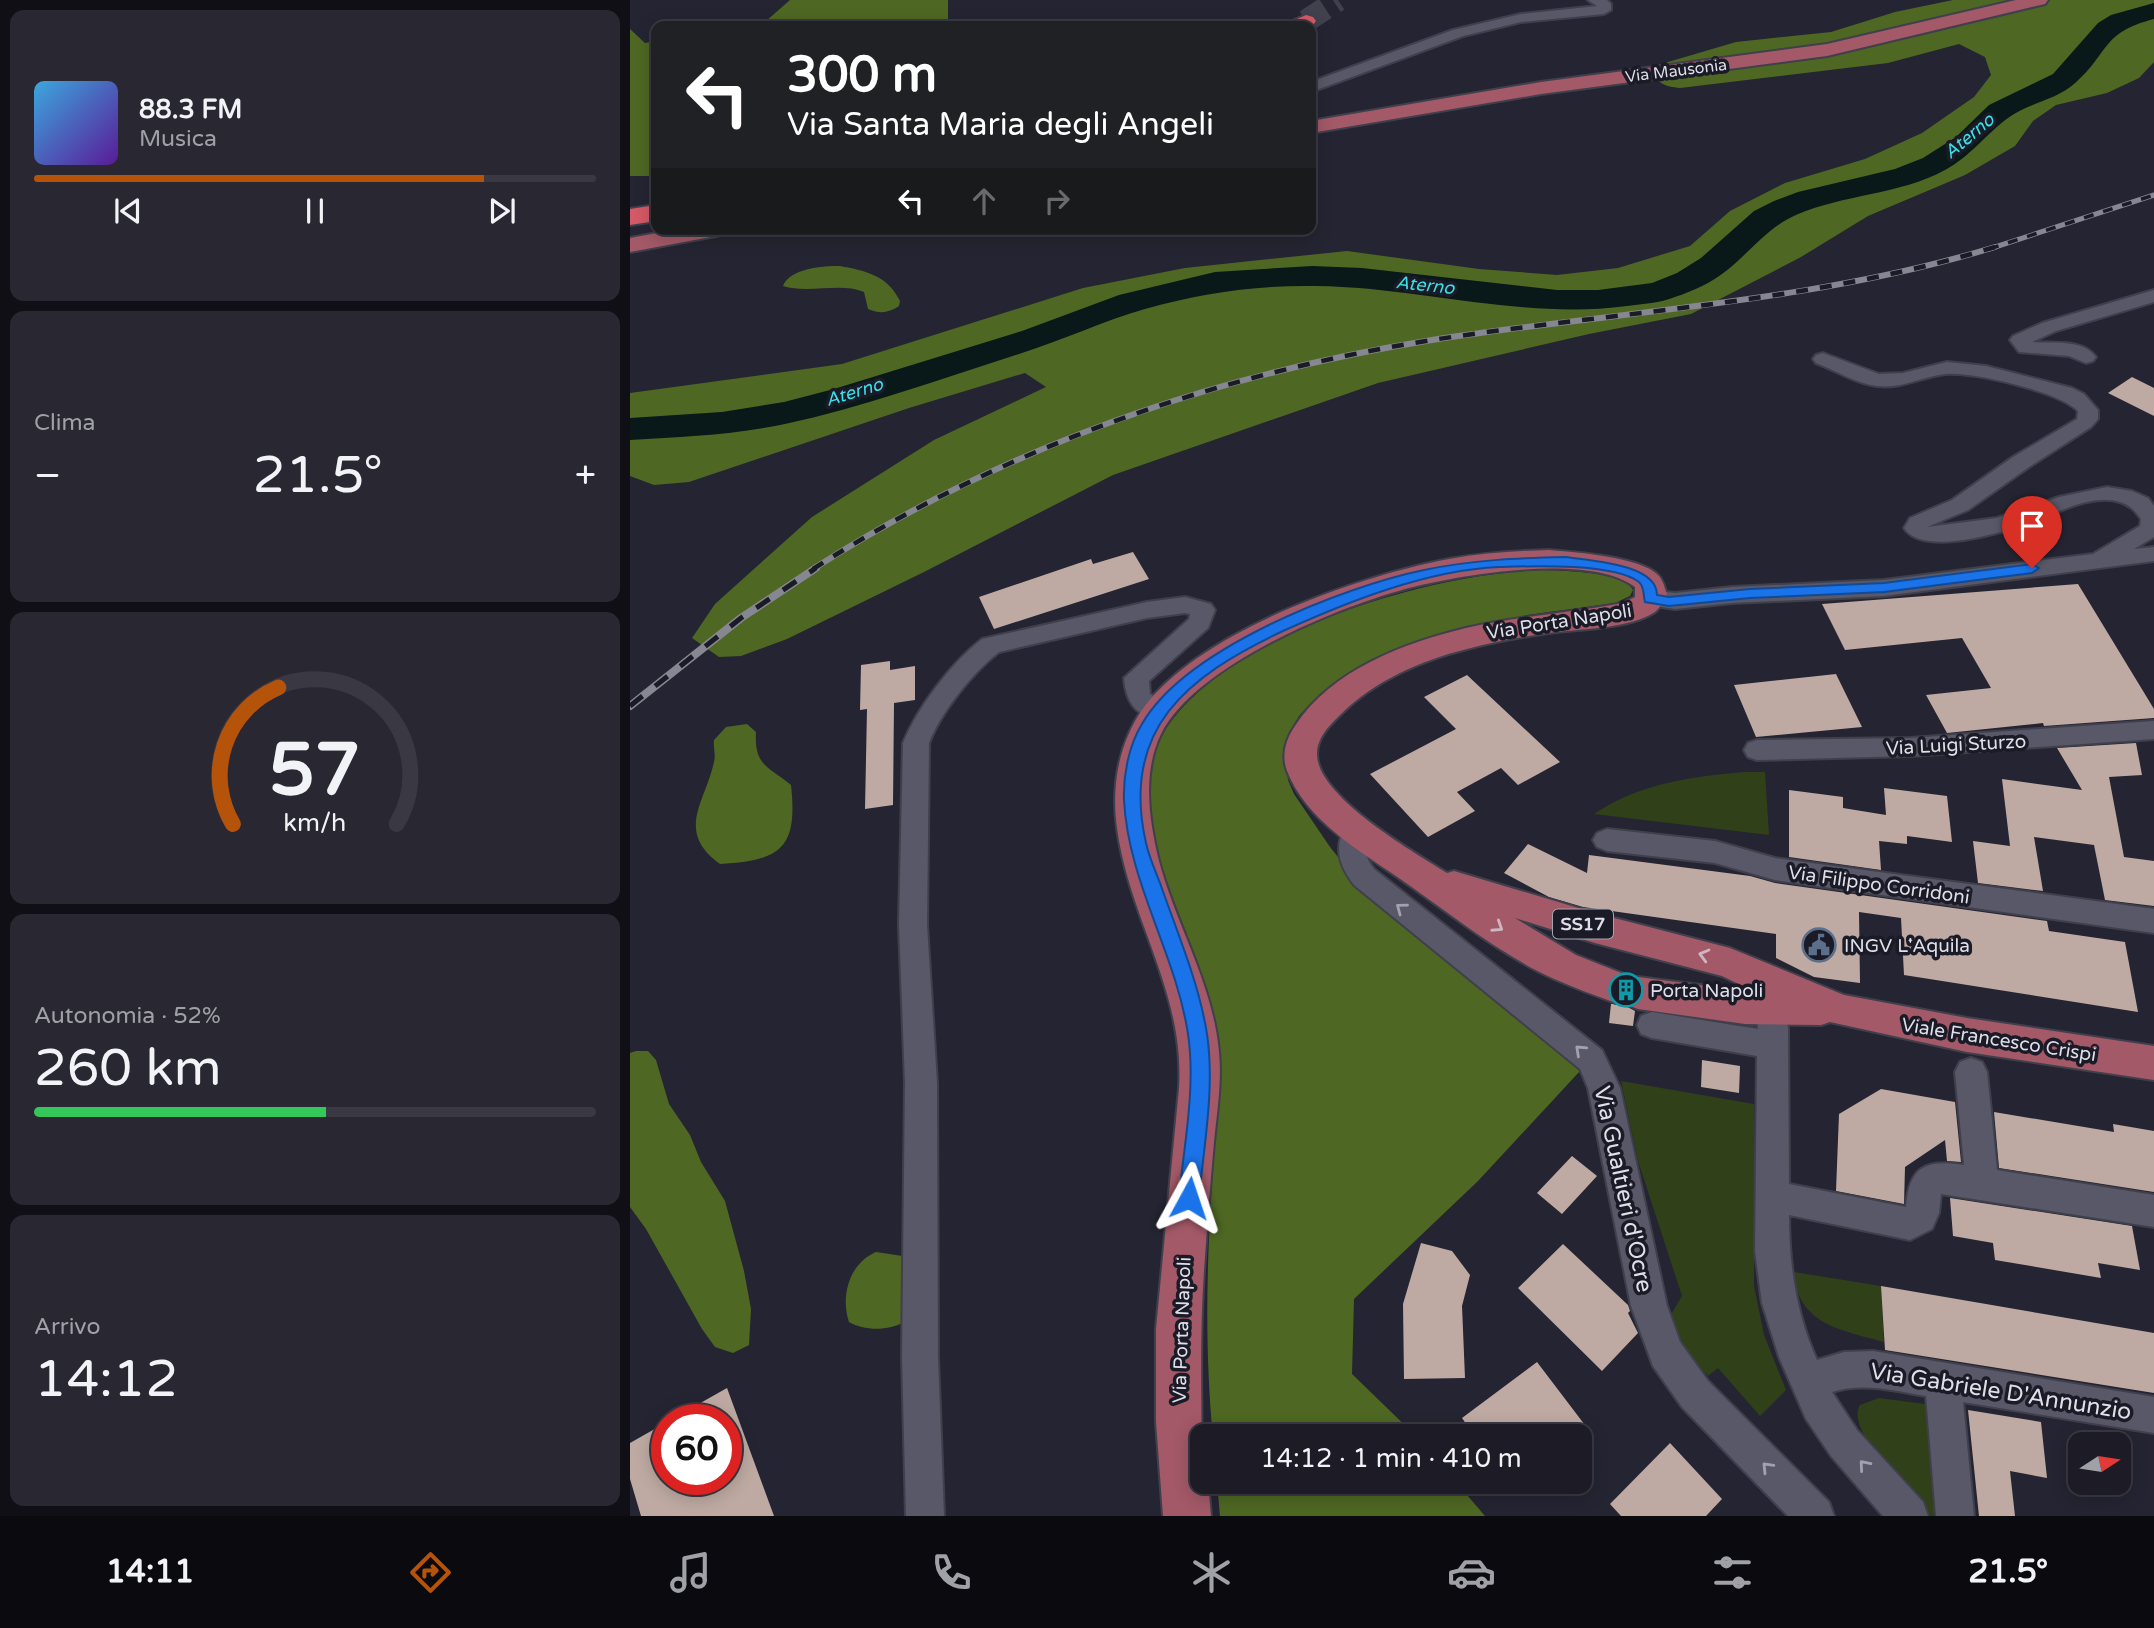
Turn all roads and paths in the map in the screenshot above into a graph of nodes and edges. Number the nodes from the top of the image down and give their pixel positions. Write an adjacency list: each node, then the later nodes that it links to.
1 (1595, 0): 3 (street)
2 (2039, 0): 4 (main road, Via Mausonia)
3 (1316, 85)
4 (1316, 126)
5 (651, 214): 6 (highway)
6 (630, 217)
7 (684, 235): 8 (main road)
8 (630, 245)
9 (2154, 296): 10 (street)
10 (2086, 357)
11 (1824, 359): 13 (street)
12 (2154, 554): 13 (street)
13 (2100, 560): 14 (street)
14 (1650, 598): 15 (main road, Via Porta Napoli); 18 (main road, Via Porta Napoli / SS17)
15 (1160, 709): 31 (street); 32 (main road, Via Porta Napoli)
16 (2154, 730): 17 (street, Via Luigi Sturzo)
17 (1757, 750)
18 (1356, 831): 20 (main road, Via Porta Napoli / SS17); 33 (street, Via Gualtieri d'Ocre, one-way to 18)
19 (1606, 840): 21 (street, Via Filippo Corridoni)
20 (1401, 861): 22 (main road, Via Porta Napoli / SS17, one-way to 20); 22 (main road, Via Porta Napoli / SS17, one-way to 22)
21 (2154, 921)
22 (1770, 1011): 23 (main road, Viale Francesco Crispi); 26 (street)
23 (2154, 1063)
24 (1971, 1072): 25 (street)
25 (1982, 1183): 26 (street); 27 (street)
26 (1773, 1196): 28 (street)
27 (2154, 1211)
28 (1807, 1381): 29 (street, Via Gabriele D'Annunzio); 34 (street, one-way to 28)
29 (1943, 1381): 30 (street, Via Gabriele D'Annunzio); 35 (street)
30 (2154, 1415)
31 (925, 1516)
32 (1187, 1516)
33 (1815, 1516)
34 (1909, 1516)
35 (1955, 1516)

